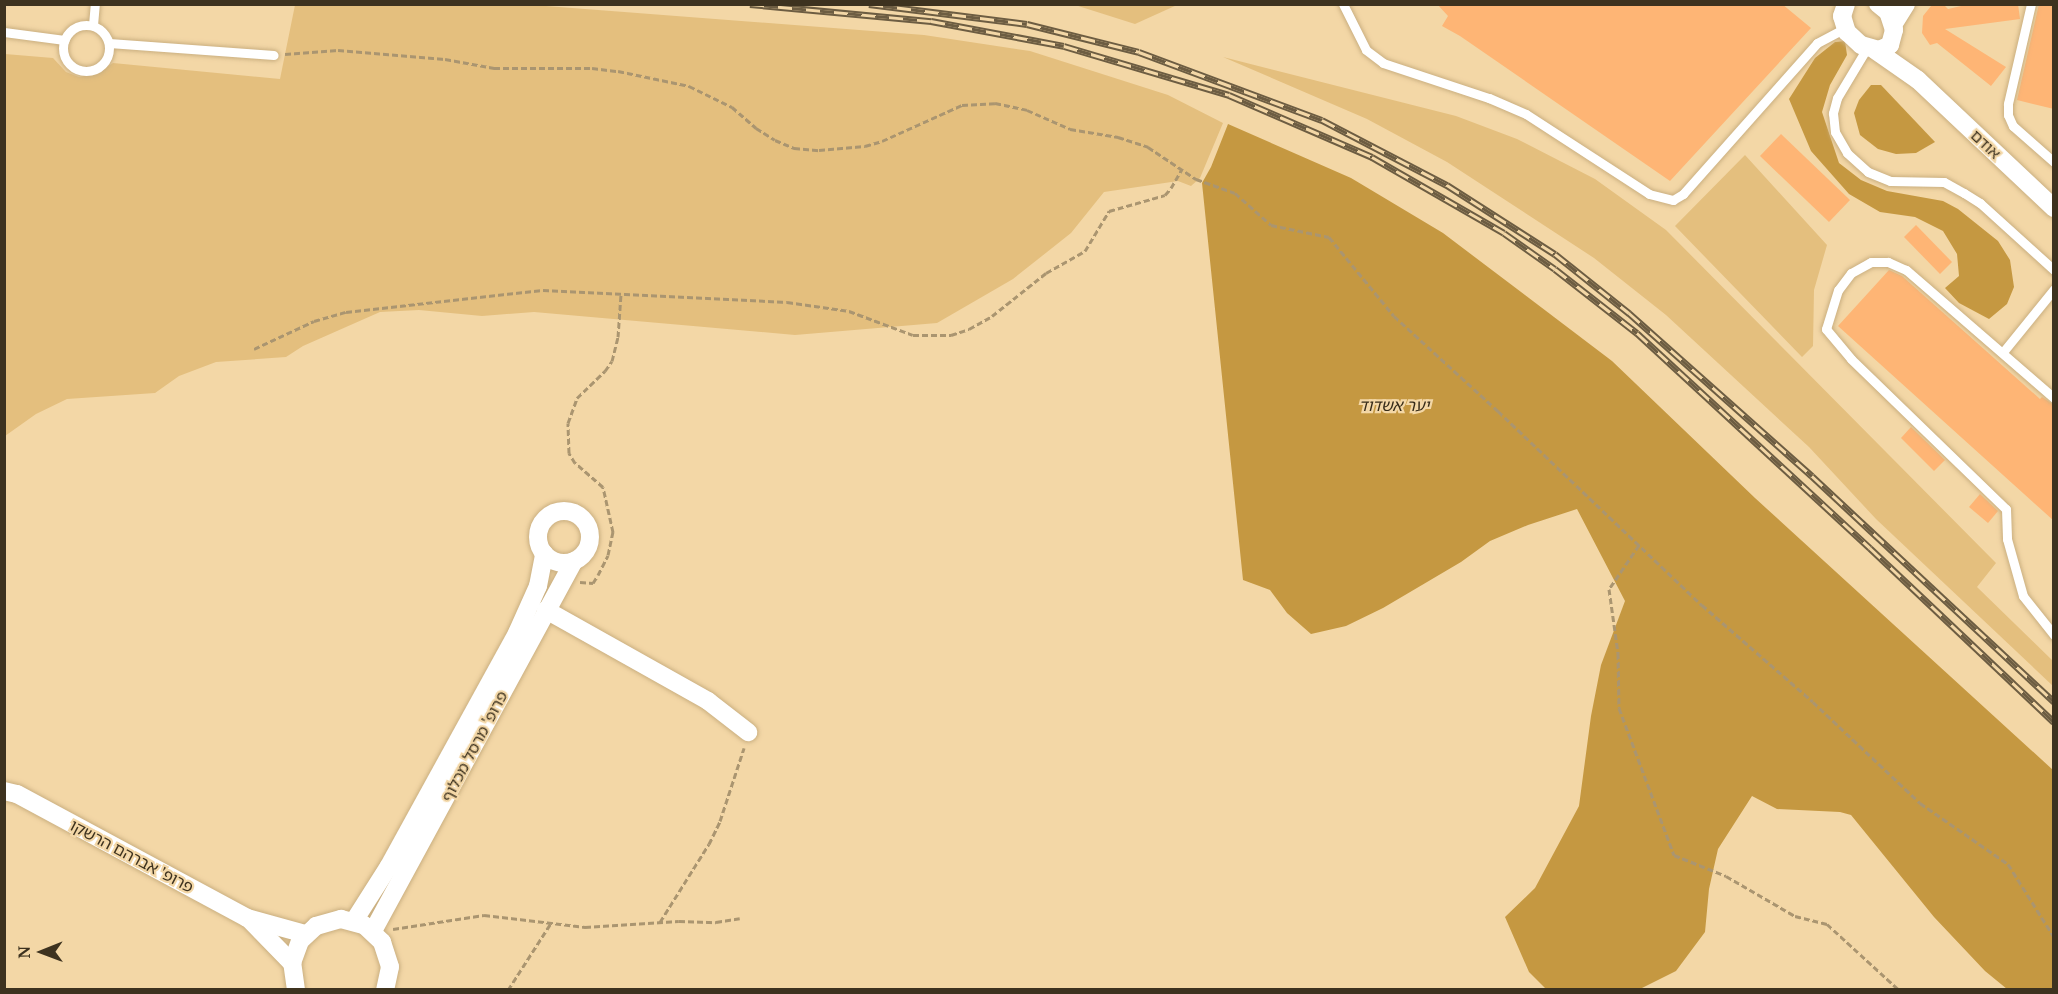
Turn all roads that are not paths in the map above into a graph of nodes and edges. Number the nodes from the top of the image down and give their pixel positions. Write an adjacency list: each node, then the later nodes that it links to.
1 (95, 4): 8 (lane)
2 (1343, 4): 9 (lane)
3 (1829, 4): 9 (street)
4 (1846, 4): 9 (street)
5 (1878, 4): 10 (street, אודם)
6 (1906, 4): 10 (street)
7 (2031, 4): 17 (lane)
8 (93, 25): 12 (lane); 13 (lane)
9 (1844, 26): 14 (street, אודם)
10 (1894, 29): 14 (street); 16 (street, אודם)
11 (4, 32): 12 (lane)
12 (64, 40): 13 (lane)
13 (109, 43): 15 (lane)
14 (1871, 49): 16 (street, אודם); 19 (lane)
15 (274, 55)
16 (1918, 80): 18 (street, אודם)
17 (2054, 162)
18 (2054, 208)
19 (2054, 270)
20 (2054, 289): 21 (lane)
21 (2003, 352): 22 (lane); 26 (lane)
22 (2054, 398)
23 (544, 554): 24 (street); 24 (street); 30 (street, פרופ' מרסל מכלוף)
24 (574, 561): 25 (street, פרופ' מרסל מכלוף)
25 (546, 610): 27 (street); 31 (street, פרופ' מרסל מכלוף)
26 (2054, 635)
27 (748, 732)
28 (9, 788): 29 (street, פרופ' אברהם הרשקו)
29 (247, 918): 32 (street); 33 (street)
30 (354, 921): 31 (street); 32 (street)
31 (373, 931): 35 (street)
32 (305, 934): 33 (street)
33 (292, 963): 34 (street)
34 (296, 990)
35 (385, 990)

